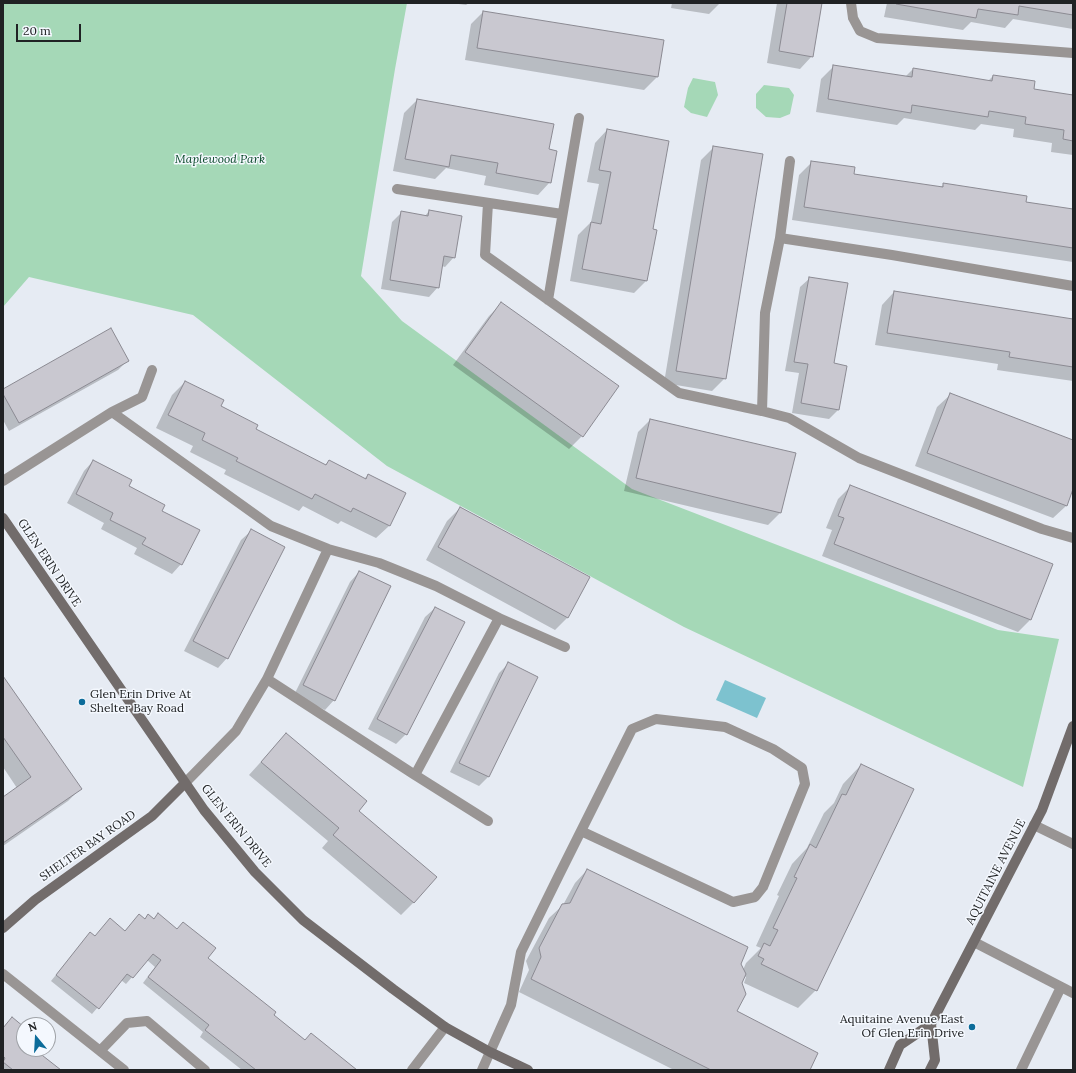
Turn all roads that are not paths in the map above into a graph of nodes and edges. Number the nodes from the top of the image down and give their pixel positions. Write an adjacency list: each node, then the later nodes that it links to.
1 (851, 3): 2 (lane)
2 (1073, 53)
3 (579, 118): 7 (lane)
4 (790, 161): 8 (lane)
5 (397, 189): 6 (lane)
6 (488, 203): 7 (lane); 10 (lane)
7 (562, 214): 10 (lane)
8 (780, 238): 9 (lane); 12 (lane)
9 (1073, 286)
10 (548, 300): 12 (lane)
11 (152, 370): 13 (lane)
12 (762, 411): 16 (lane)
13 (112, 412): 14 (lane); 17 (lane)
14 (3, 481)
15 (3, 518): 23 (street, GLEN ERIN DRIVE)
16 (1073, 538)
17 (328, 549): 18 (lane); 20 (lane)
18 (499, 618): 19 (lane); 22 (lane)
19 (565, 647)
20 (267, 679): 22 (lane); 23 (lane)
21 (1073, 726): 25 (street, AQUITAINE AVENUE)
22 (415, 775): 24 (lane)
23 (185, 783): 28 (street, SHELTER BAY ROAD); 34 (street, GLEN ERIN DRIVE)
24 (488, 821)
25 (1034, 825): 27 (lane); 29 (street, AQUITAINE AVENUE)
26 (581, 831): 26 (lane); 36 (lane)
27 (1073, 844)
28 (4, 925)
29 (974, 942): 31 (lane); 33 (street, AQUITAINE AVENUE)
30 (3, 974): 35 (lane)
31 (1061, 987): 32 (lane); 44 (lane)
32 (1073, 993)
33 (931, 1024): 42 (street, AQUITAINE AVENUE); 43 (street)
34 (445, 1027): 36 (street, GLEN ERIN DRIVE); 39 (lane)
35 (100, 1051): 37 (lane); 38 (lane)
36 (490, 1052): 40 (lane); 41 (street, GLEN ERIN DRIVE)
37 (124, 1070)
38 (206, 1070)
39 (412, 1070)
40 (482, 1070)
41 (528, 1070)
42 (889, 1070)
43 (930, 1070)
44 (1021, 1070)

